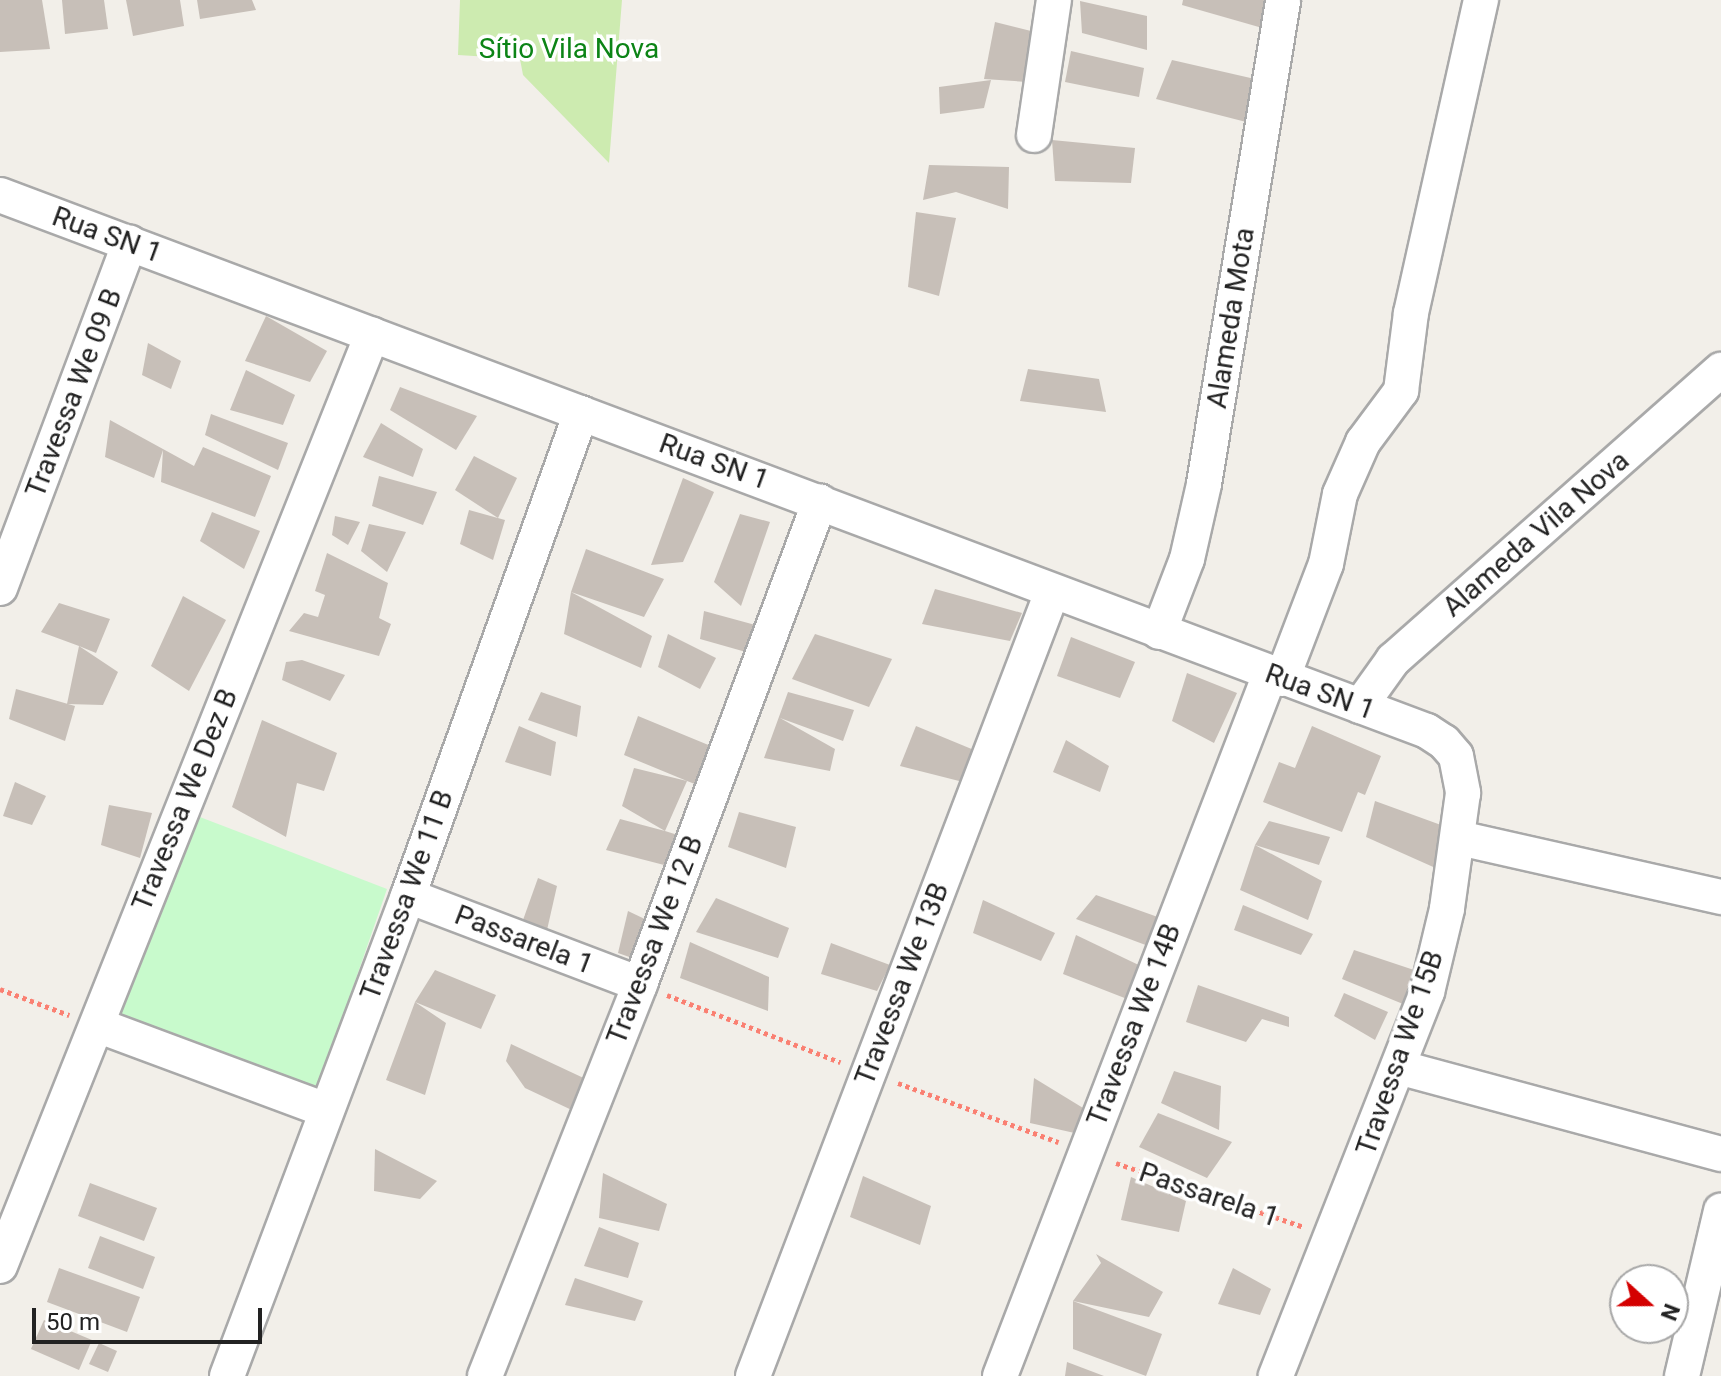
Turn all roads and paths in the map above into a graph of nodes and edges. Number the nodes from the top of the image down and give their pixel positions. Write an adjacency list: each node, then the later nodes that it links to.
1 (1054, 0): 4 (street)
2 (1283, 0): 13 (street, Alameda Mota)
3 (1481, 0): 14 (street, Travessa We 14B)
4 (1034, 135)
5 (0, 195): 6 (street, Rua SN 1)
6 (130, 243): 7 (street, Rua SN 1); 11 (street, Travessa We 09 B)
7 (372, 335): 9 (street, Rua SN 1); 22 (street, Travessa We Dez B)
8 (1721, 370): 15 (street, Alameda Vila Nova)
9 (581, 413): 10 (street, Rua SN 1); 18 (street, Travessa We 11 B)
10 (820, 501): 12 (street, Rua SN 1); 20 (street, Travessa We 12 B)
11 (0, 588)
12 (1052, 592): 13 (street, Rua SN 1); 32 (street, Travessa We 13B)
13 (1159, 632): 14 (street, Rua SN 1)
14 (1276, 677): 15 (street, Rua SN 1); 25 (street, Travessa We 14B)
15 (1360, 706): 16 (street, Rua SN 1)
16 (1427, 731): 17 (street, Travessa We 15B)
17 (1459, 838): 19 (street); 23 (street, Travessa We 15B)
18 (408, 896): 20 (street, Passarela 1); 24 (street, Travessa We 11 B)
19 (1721, 897)
20 (640, 984): 31 (street, Travessa We 12 B)
21 (0, 989): 22 (path)
22 (97, 1025): 24 (street); 29 (street, Travessa We Dez B)
23 (1402, 1068): 26 (street); 28 (street, Travessa We 15B)
24 (326, 1110): 30 (street, Travessa We 11 B)
25 (1085, 1152): 28 (path, Passarela 1); 33 (street, Travessa We 14B)
26 (1721, 1154)
27 (1721, 1211): 35 (street)
28 (1332, 1237): 34 (street, Travessa We 15B)
29 (0, 1266)
30 (227, 1376)
31 (485, 1376)
32 (753, 1376)
33 (1000, 1376)
34 (1276, 1376)
35 (1682, 1376)

